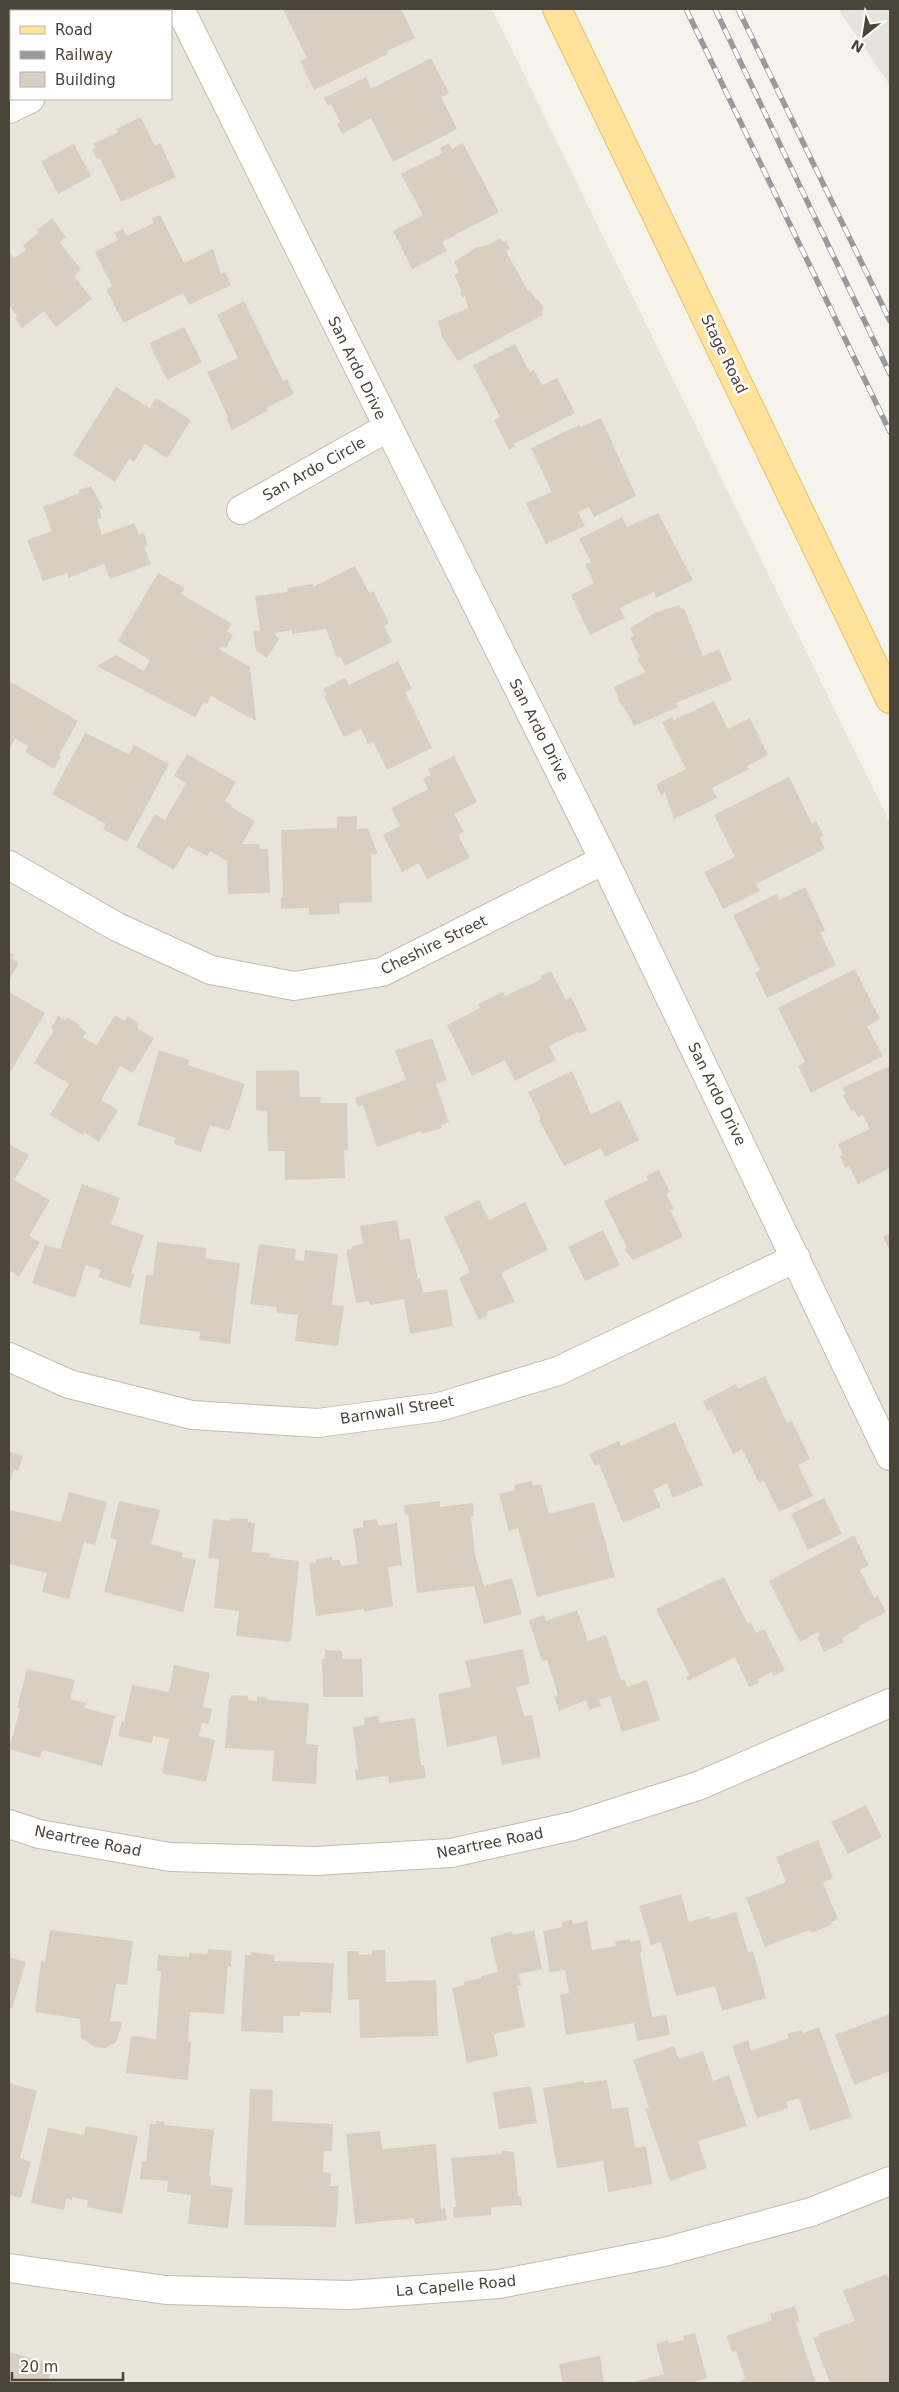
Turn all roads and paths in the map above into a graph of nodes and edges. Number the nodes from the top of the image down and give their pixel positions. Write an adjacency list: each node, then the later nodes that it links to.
1 (557, 9): 7 (main road, Stage Road)
2 (179, 21): 5 (street, San Ardo Drive)
3 (28, 100): 4 (street)
4 (9, 109)
5 (387, 428): 6 (street, San Ardo Circle); 8 (street, San Ardo Drive)
6 (241, 510)
7 (890, 699)
8 (604, 860): 9 (street, Cheshire Street); 10 (street, San Ardo Drive)
9 (9, 865)
10 (796, 1258): 11 (street, Barnwall Street); 12 (street, San Ardo Drive)
11 (9, 1357)
12 (890, 1456)
13 (890, 1703): 14 (street, Neartree Road)
14 (9, 1824)
15 (890, 2181): 16 (street, La Capelle Road)
16 (9, 2268)

